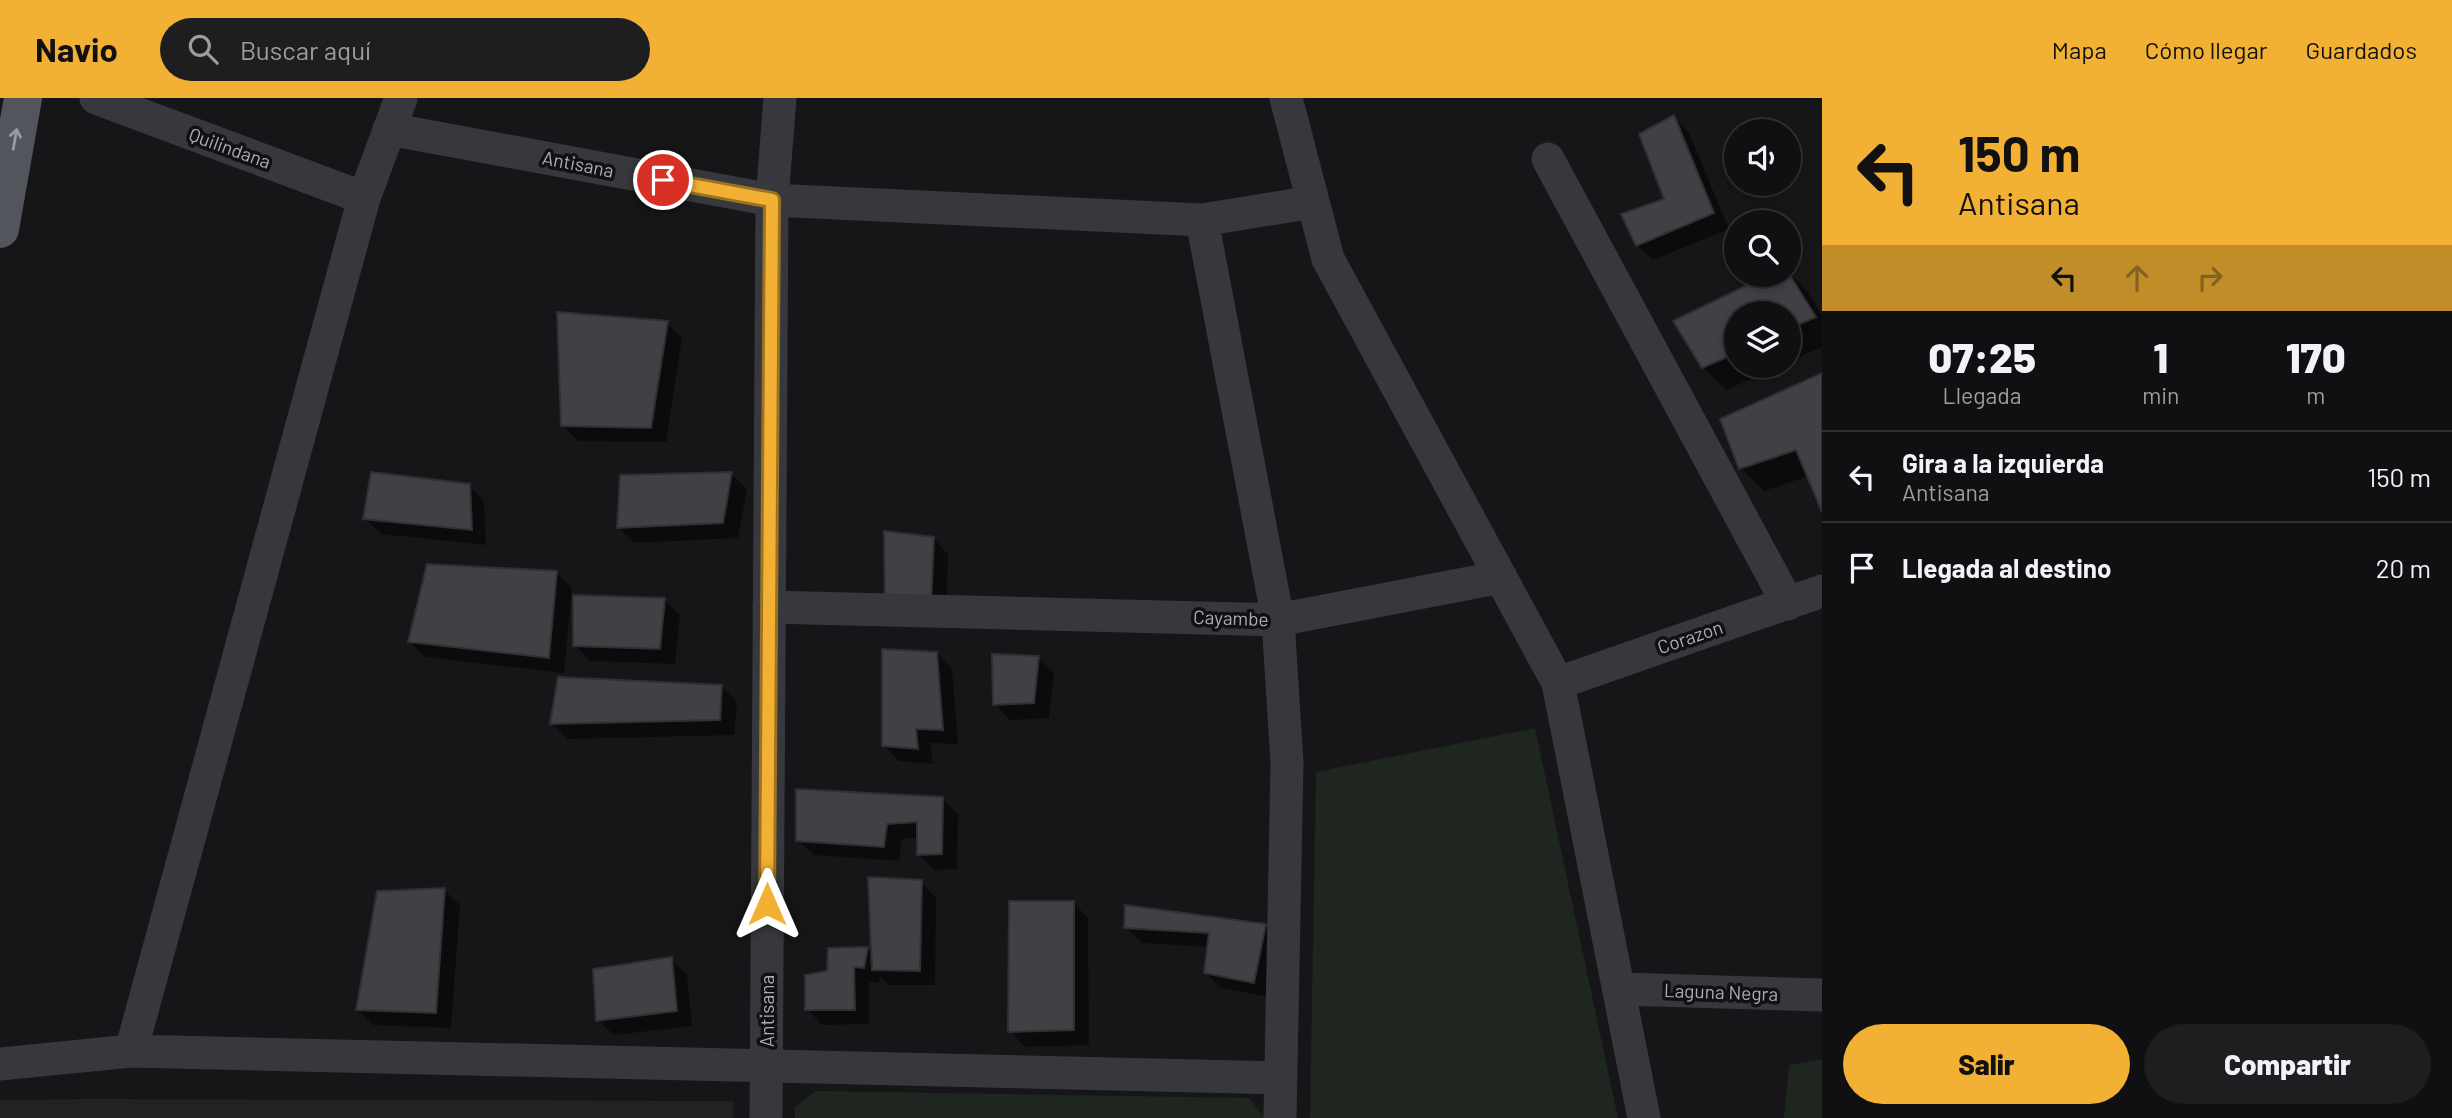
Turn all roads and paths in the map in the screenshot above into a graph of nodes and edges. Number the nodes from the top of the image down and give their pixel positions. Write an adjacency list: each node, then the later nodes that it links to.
1 (23, 98): 12 (main road, one-way to 1)
2 (96, 98): 8 (street, Quilindana)
3 (401, 98): 6 (street)
4 (780, 98): 9 (street)
5 (1286, 98): 10 (street)
6 (389, 129): 8 (street); 9 (street, Antisana)
7 (1548, 159): 15 (street)
8 (364, 198): 21 (street)
9 (772, 200): 11 (street); 16 (street, Antisana)
10 (1313, 202): 11 (street); 13 (street)
11 (1202, 220): 17 (street)
12 (0, 229)
13 (1502, 577): 17 (street); 18 (street)
14 (1822, 591): 15 (street, Corazon)
15 (1788, 604): 18 (street, Corazon)
16 (769, 607): 17 (street, Cayambe); 23 (street, Antisana)
17 (1278, 620): 24 (street, Cayambe)
18 (1558, 683): 19 (street)
19 (1620, 989): 20 (street, Laguna Negra); 27 (street)
20 (1822, 995)
21 (131, 1051): 22 (street); 23 (street)
22 (0, 1064)
23 (766, 1066): 24 (street); 25 (street, Antisana)
24 (1281, 1078): 26 (street, Cayambe)
25 (766, 1118)
26 (1280, 1118)
27 (1644, 1118)

